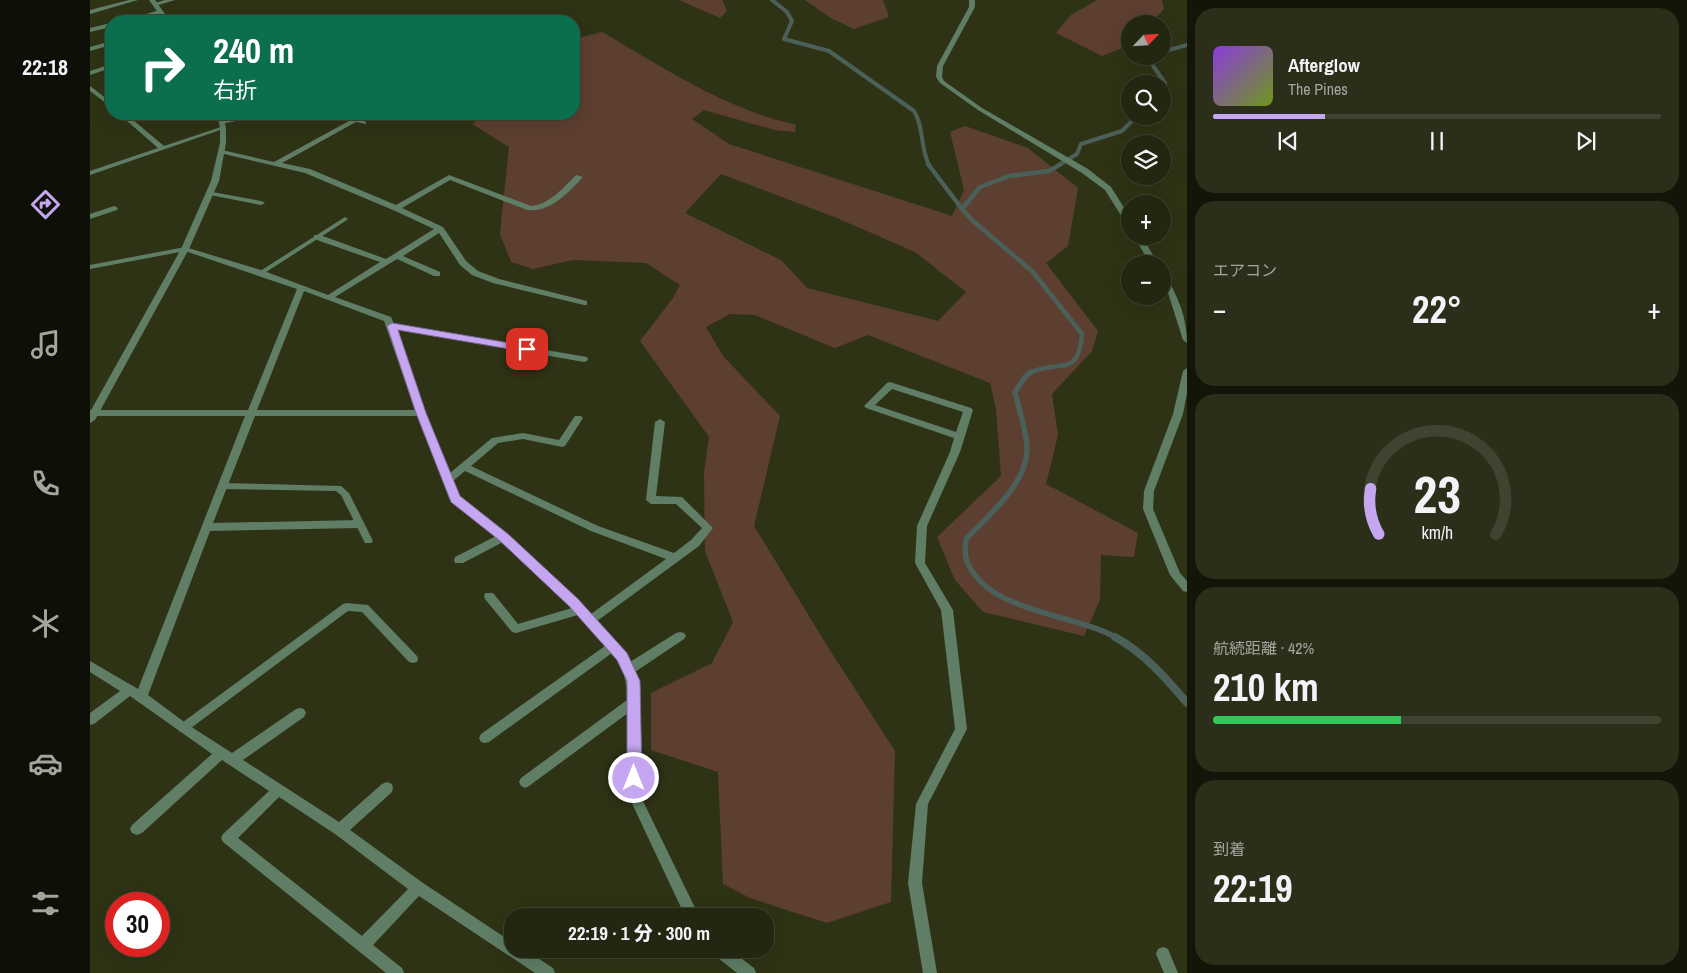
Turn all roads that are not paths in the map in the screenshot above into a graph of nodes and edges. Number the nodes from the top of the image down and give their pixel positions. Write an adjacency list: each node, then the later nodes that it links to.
1 (135, 0): 5 (street)
2 (172, 0): 4 (street)
3 (972, 0): 32 (street)
4 (153, 2): 6 (street)
5 (90, 12)
6 (160, 12): 7 (street); 8 (street)
7 (148, 15)
8 (162, 15)
9 (105, 26): 10 (street)
10 (90, 30)
11 (105, 45): 12 (street)
12 (90, 49)
13 (105, 68): 14 (street)
14 (90, 73)
15 (90, 88): 16 (street)
16 (105, 100)
17 (129, 120): 23 (street)
18 (222, 120): 22 (street)
19 (236, 120): 22 (street)
20 (356, 120): 21 (street); 25 (street)
21 (364, 123)
22 (223, 125): 23 (street); 24 (street)
23 (163, 148): 26 (street)
24 (222, 152): 25 (street); 28 (street)
25 (275, 164): 31 (street)
26 (90, 173)
27 (579, 177): 31 (street)
28 (210, 193): 29 (street); 37 (street)
29 (261, 204)
30 (114, 208): 33 (street)
31 (396, 208): 35 (street)
32 (1121, 209)
33 (90, 217)
34 (344, 218): 36 (lane)
35 (440, 229): 38 (street); 46 (street)
36 (317, 237): 39 (street); 41 (lane)
37 (185, 249): 40 (street); 41 (street); 53 (street)
38 (396, 256): 39 (street); 42 (street)
39 (387, 262): 45 (street)
40 (90, 268)
41 (261, 273): 43 (street)
42 (437, 274)
43 (301, 289): 45 (street); 51 (street)
44 (1171, 292): 48 (street)
45 (330, 297): 47 (street)
46 (584, 303)
47 (392, 326): 49 (street); 52 (street)
48 (1187, 340)
49 (584, 359)
50 (1187, 370): 66 (street)
51 (251, 413): 52 (street); 53 (street); 59 (street)
52 (421, 413): 58 (street)
53 (91, 415)
54 (578, 418): 57 (street)
55 (660, 422): 64 (street)
56 (960, 437): 56 (street); 95 (street)
57 (464, 467): 58 (street); 64 (street)
58 (447, 481): 62 (street)
59 (222, 486): 60 (lane); 61 (street)
60 (360, 524): 61 (street); 63 (lane)
61 (206, 527): 75 (street)
62 (504, 537): 65 (street); 68 (street)
63 (368, 541)
64 (676, 558): 69 (street)
65 (459, 560)
66 (1187, 588)
67 (489, 596): 68 (street)
68 (582, 610): 69 (street)
69 (591, 620): 71 (street)
70 (680, 636): 74 (street)
71 (613, 646): 74 (street); 80 (street)
72 (413, 659): 79 (lane)
73 (90, 666): 75 (street)
74 (628, 670): 76 (street)
75 (135, 694): 78 (street); 79 (street)
76 (634, 702): 82 (street); 88 (street)
77 (300, 713): 81 (street)
78 (90, 720)
79 (183, 728): 81 (street)
80 (485, 738)
81 (228, 757): 84 (street); 85 (street)
82 (525, 782)
83 (387, 788): 86 (street)
84 (278, 790): 86 (street); 89 (street)
85 (136, 829)
86 (340, 830): 87 (street)
87 (418, 888): 89 (street); 93 (street)
88 (688, 908)
89 (363, 946): 92 (street)
90 (1163, 954): 96 (street)
91 (730, 958): 94 (street)
92 (398, 973)
93 (548, 973)
94 (749, 973)
95 (930, 973)
96 (1171, 973)

